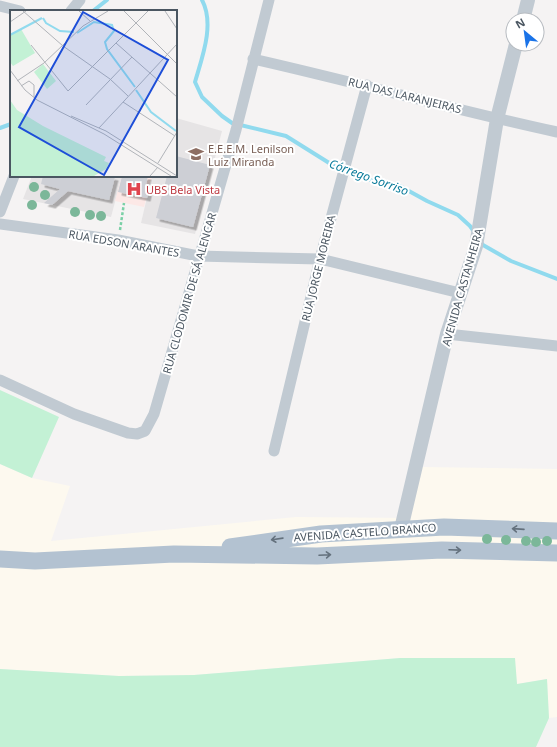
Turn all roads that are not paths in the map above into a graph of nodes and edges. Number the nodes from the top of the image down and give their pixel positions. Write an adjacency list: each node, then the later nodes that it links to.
1 (80, 0): 6 (street)
2 (269, 0): 9 (street, RUA CLODOMIR DE SÁ ALENCAR)
3 (528, 0): 7 (street)
4 (0, 6): 5 (street)
5 (16, 10)
6 (72, 10)
7 (524, 12)
8 (514, 52): 11 (street, AVENIDA CASTANHEIRA)
9 (253, 59): 10 (street, RUA DAS LARANJEIRAS); 16 (street, RUA CLODOMIR DE SÁ ALENCAR)
10 (367, 85): 11 (street, RUA DAS LARANJEIRAS); 17 (street, RUA JORGE MOREIRA)
11 (497, 119): 12 (street, RUA DAS LARANJEIRAS); 18 (street, AVENIDA CASTANHEIRA)
12 (557, 132)
13 (14, 177): 14 (street)
14 (0, 212)
15 (0, 224): 16 (street, RUA EDSON ARANTES)
16 (198, 256): 17 (street, RUA EDSON ARANTES); 21 (street, RUA CLODOMIR DE SÁ ALENCAR)
17 (320, 259): 18 (street, RUA EDSON ARANTES); 22 (street, RUA JORGE MOREIRA)
18 (460, 292): 19 (street, AVENIDA CASTANHEIRA)
19 (447, 334): 20 (street); 23 (street, AVENIDA CASTANHEIRA)
20 (557, 346)
21 (0, 380)
22 (274, 451)
23 (401, 529): 24 (main road, AVENIDA CASTELO BRANCO, one-way to 23); 26 (main road, AVENIDA CASTELO BRANCO, one-way to 26)
24 (557, 532)
25 (557, 553): 26 (main road, AVENIDA CASTELO BRANCO, one-way to 25)
26 (174, 554): 27 (main road, AVENIDA CASTELO BRANCO)
27 (0, 559)

